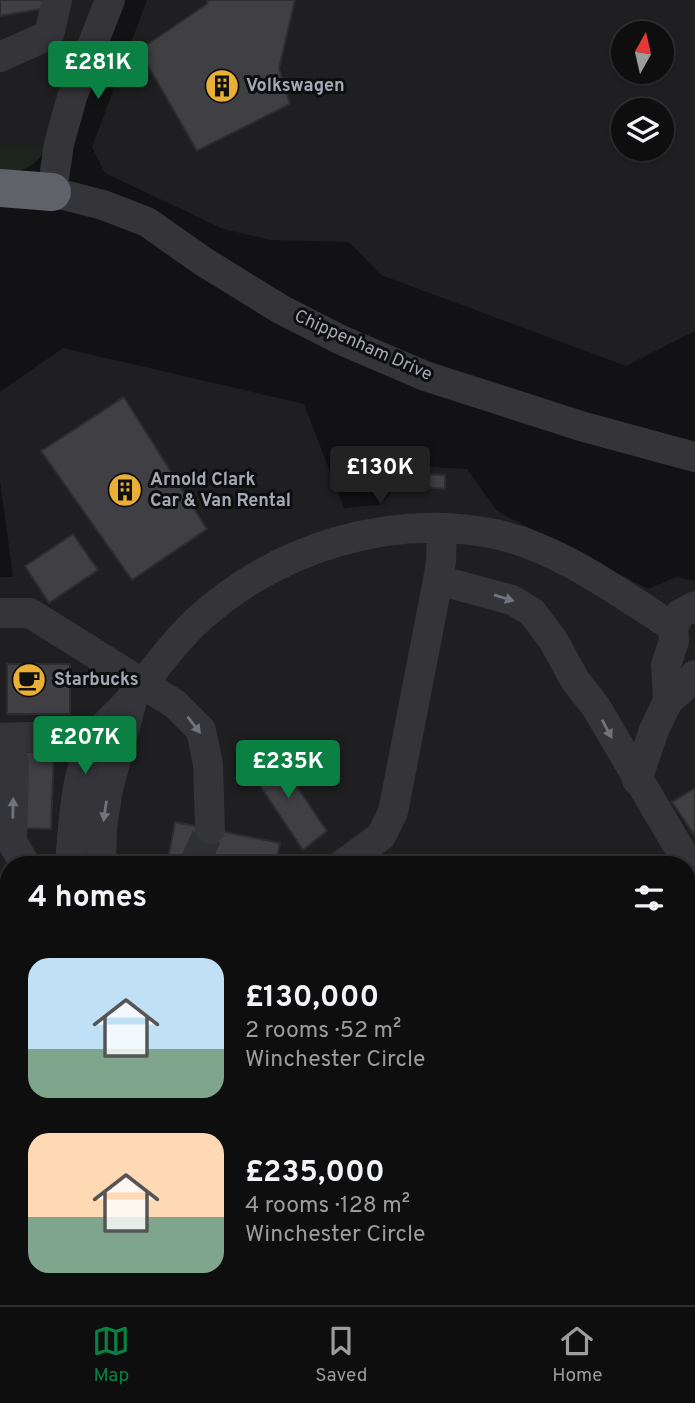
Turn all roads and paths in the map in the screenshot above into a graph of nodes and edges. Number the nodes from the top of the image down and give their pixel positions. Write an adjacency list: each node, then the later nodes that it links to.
1 (57, 0): 3 (street)
2 (110, 0): 5 (street)
3 (0, 57)
4 (0, 188): 5 (highway)
5 (52, 192): 6 (street, Chippenham Drive)
6 (695, 457)
7 (442, 528): 8 (street); 10 (street); 12 (street)
8 (438, 580): 17 (street, one-way to 17); 22 (street)
9 (0, 613): 12 (street)
10 (687, 622): 13 (street)
11 (695, 675): 13 (street)
12 (138, 690): 15 (street); 18 (street, one-way to 18); 21 (street, one-way to 21)
13 (668, 701): 17 (street)
14 (0, 738): 15 (street)
15 (90, 746): 20 (street)
16 (0, 758): 19 (street, one-way to 16)
17 (637, 780): 23 (street)
18 (210, 829)
19 (20, 856)
20 (71, 856)
21 (101, 856)
22 (354, 856)
23 (684, 856)

